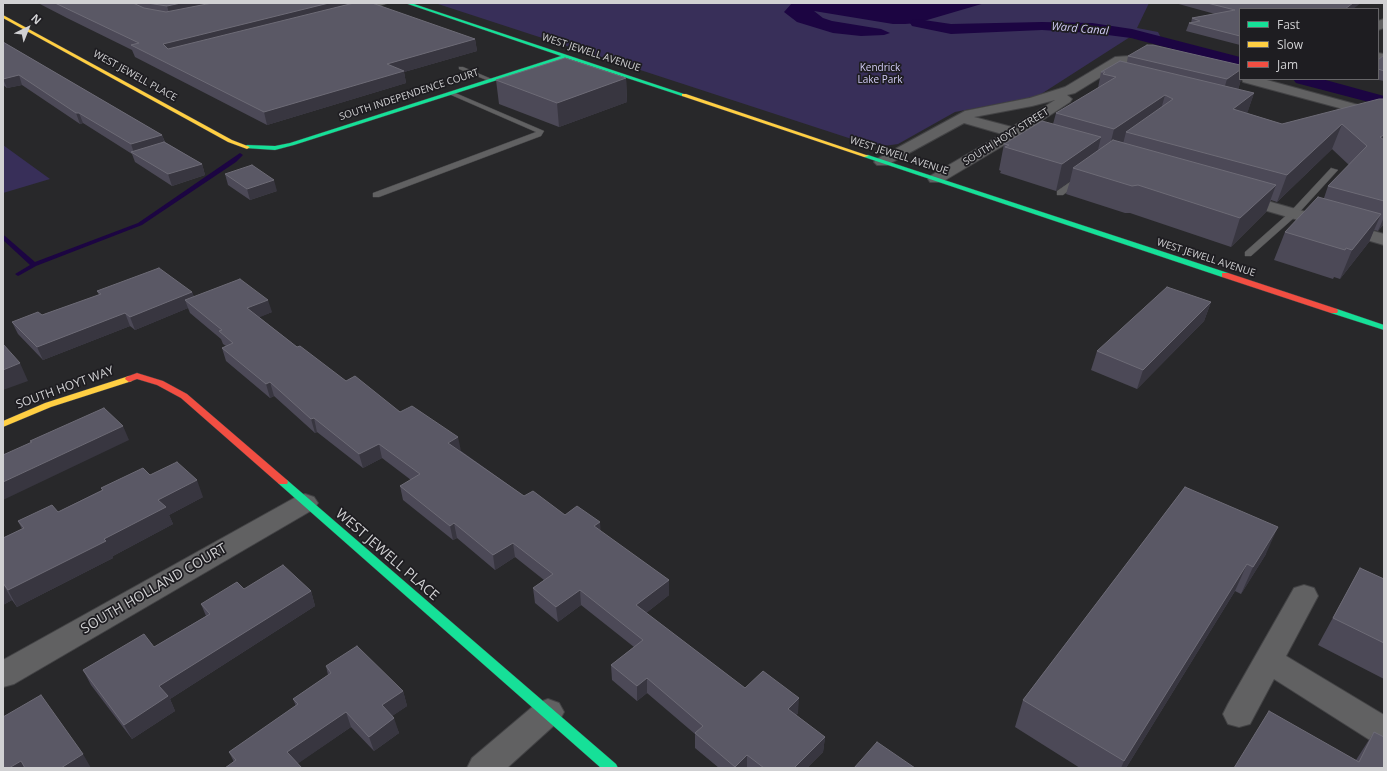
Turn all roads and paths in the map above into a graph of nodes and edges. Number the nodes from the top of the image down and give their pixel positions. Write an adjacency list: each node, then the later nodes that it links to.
1 (386, 3): 3 (lane)
2 (407, 3): 5 (street, WEST JEWELL AVENUE)
3 (357, 11)
4 (3, 16): 16 (street, WEST JEWELL PLACE)
5 (566, 56): 8 (street, SOUTH INDEPENDENCE COURT); 17 (street, WEST JEWELL AVENUE)
6 (1170, 60): 10 (street, SOUTH HOYT STREET)
7 (461, 68): 8 (lane)
8 (491, 80): 11 (street, SOUTH INDEPENDENCE COURT)
9 (1252, 80): 12 (street)
10 (1070, 90): 13 (street, SOUTH HOYT STREET); 14 (street, SOUTH HOYT STREET)
11 (451, 93): 16 (street, SOUTH INDEPENDENCE COURT); 23 (lane)
12 (1384, 116)
13 (961, 118): 14 (street); 17 (street, SOUTH HOYT STREET)
14 (1015, 132): 15 (street); 20 (street, SOUTH HOYT STREET)
15 (1064, 147)
16 (258, 149)
17 (882, 162): 20 (street, WEST JEWELL AVENUE)
18 (1334, 170): 24 (lane)
19 (1090, 172): 21 (lane)
20 (936, 179): 27 (street, WEST JEWELL AVENUE)
21 (1060, 193)
22 (1226, 194): 24 (street)
23 (376, 195)
24 (1293, 214): 25 (street); 26 (lane)
25 (1384, 240)
26 (1248, 254)
27 (1384, 328)
28 (137, 376): 29 (street, SOUTH HOYT WAY); 30 (street, WEST JEWELL PLACE)
29 (3, 424)
30 (305, 503): 33 (street, SOUTH HOLLAND COURT); 34 (street, WEST JEWELL PLACE)
31 (1304, 596): 32 (street)
32 (1269, 662): 35 (street); 36 (street)
33 (3, 675)
34 (548, 712): 37 (street); 38 (street, WEST JEWELL PLACE)
35 (1239, 714)
36 (1384, 732)
37 (484, 768)
38 (611, 768)

